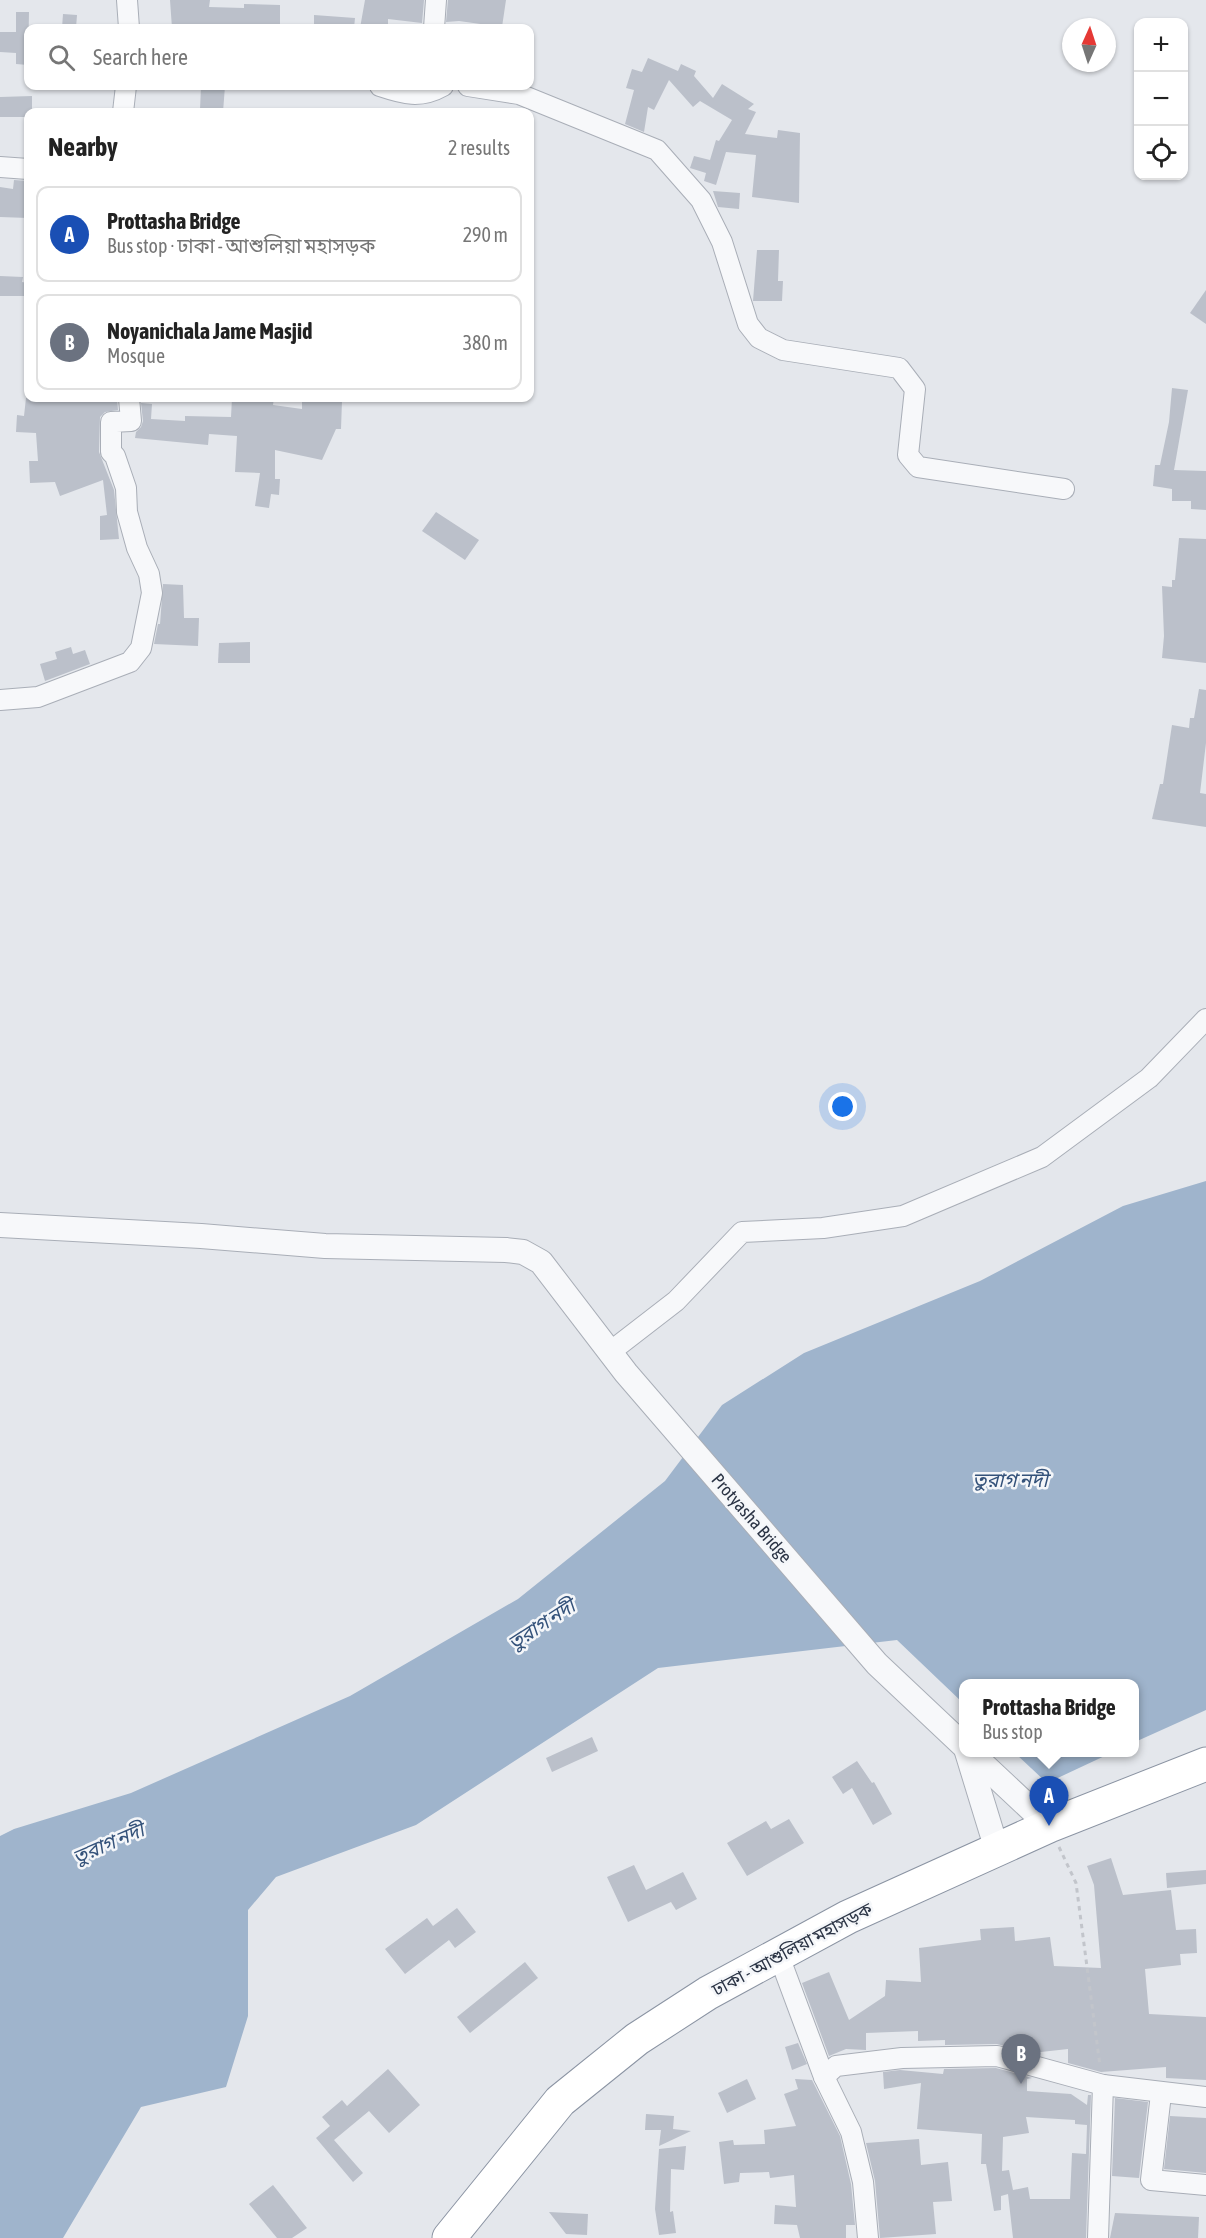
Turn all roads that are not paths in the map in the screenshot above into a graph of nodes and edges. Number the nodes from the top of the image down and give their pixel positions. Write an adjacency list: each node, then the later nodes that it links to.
1 (127, 0): 3 (street)
2 (436, 0): 4 (street)
3 (129, 24)
4 (434, 24)
5 (126, 90): 9 (street)
6 (393, 90): 7 (street)
7 (421, 90)
8 (494, 90): 13 (street)
9 (123, 108)
10 (0, 167): 11 (street)
11 (24, 169)
12 (129, 402): 14 (street)
13 (1064, 489)
14 (0, 700)
15 (1206, 1019): 16 (street)
16 (1187, 1038): 17 (street); 19 (street)
17 (1206, 1046)
18 (0, 1225): 19 (street, Protyasha Bridge)
19 (610, 1352): 20 (street, Protyasha Bridge)
20 (959, 1742)
21 (970, 1757): 25 (street)
22 (974, 1757): 24 (street)
23 (1206, 1764): 24 (highway, ঢাকা - আশুলিয়া মহাসড়ক)
24 (1049, 1827): 25 (highway, ঢাকা - আশুলিয়া মহাসড়ক)
25 (997, 1850): 26 (highway, ঢাকা - আশুলিয়া মহাসড়ক)
26 (779, 1956): 27 (street); 32 (highway, ঢাকা - আশুলিয়া মহাসড়ক)
27 (824, 2077): 28 (street); 33 (street)
28 (1103, 2085): 29 (street); 34 (street)
29 (1161, 2094): 30 (street); 31 (street)
30 (1206, 2097)
31 (1206, 2185)
32 (449, 2238)
33 (868, 2238)
34 (1098, 2238)

